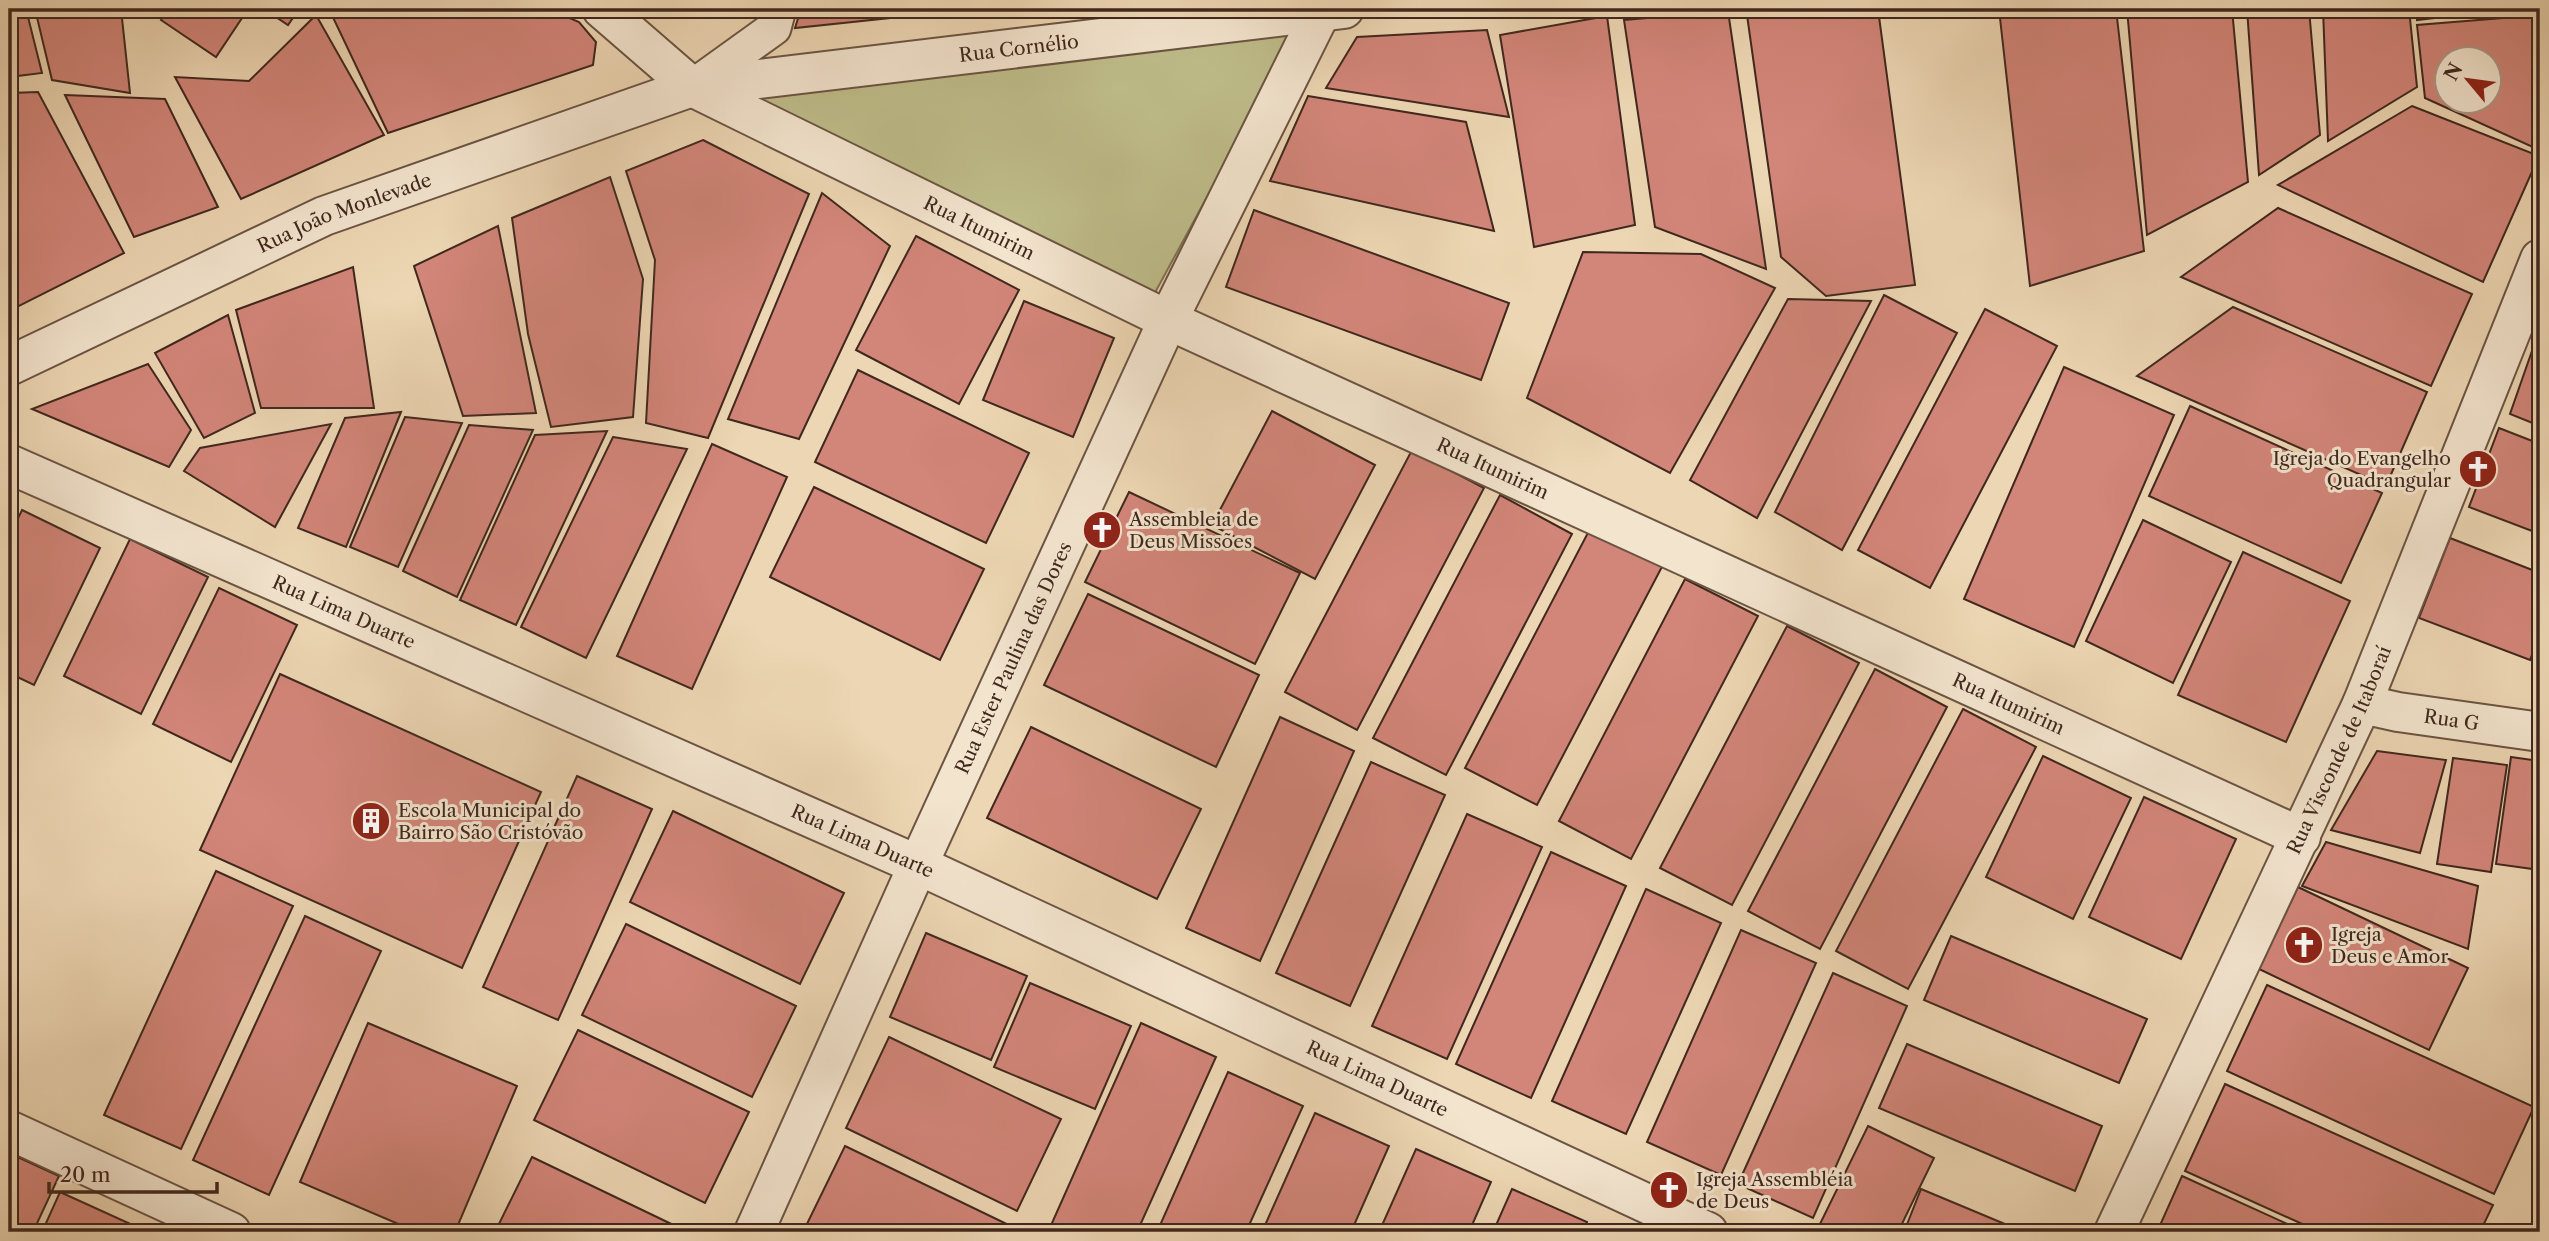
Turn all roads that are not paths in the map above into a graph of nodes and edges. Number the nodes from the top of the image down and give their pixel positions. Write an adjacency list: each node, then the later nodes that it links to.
1 (602, 9): 4 (street, Rua Itumirim)
2 (779, 9): 4 (lane)
3 (1332, 10): 4 (street, Rua Cornélio); 6 (street, Rua Ester Paulina das Dores)
4 (692, 87): 6 (street, Rua Itumirim); 7 (street, Rua João Monlevade)
5 (2540, 259): 9 (street, Rua Visconde de Itaboraí)
6 (1168, 320): 11 (street, Rua Itumirim); 12 (street, Rua Ester Paulina das Dores)
7 (9, 366)
8 (9, 464): 12 (street, Rua Lima Duarte)
9 (2362, 704): 10 (street, Rua G); 11 (street, Rua Visconde de Itaboraí)
10 (2540, 732)
11 (2301, 837): 17 (street, Rua Visconde de Itaboraí)
12 (918, 864): 15 (street, Rua Ester Paulina das Dores); 16 (street, Rua Lima Duarte)
13 (9, 1130): 14 (street)
14 (231, 1232)
15 (754, 1232)
16 (1708, 1232)
17 (2114, 1232)

